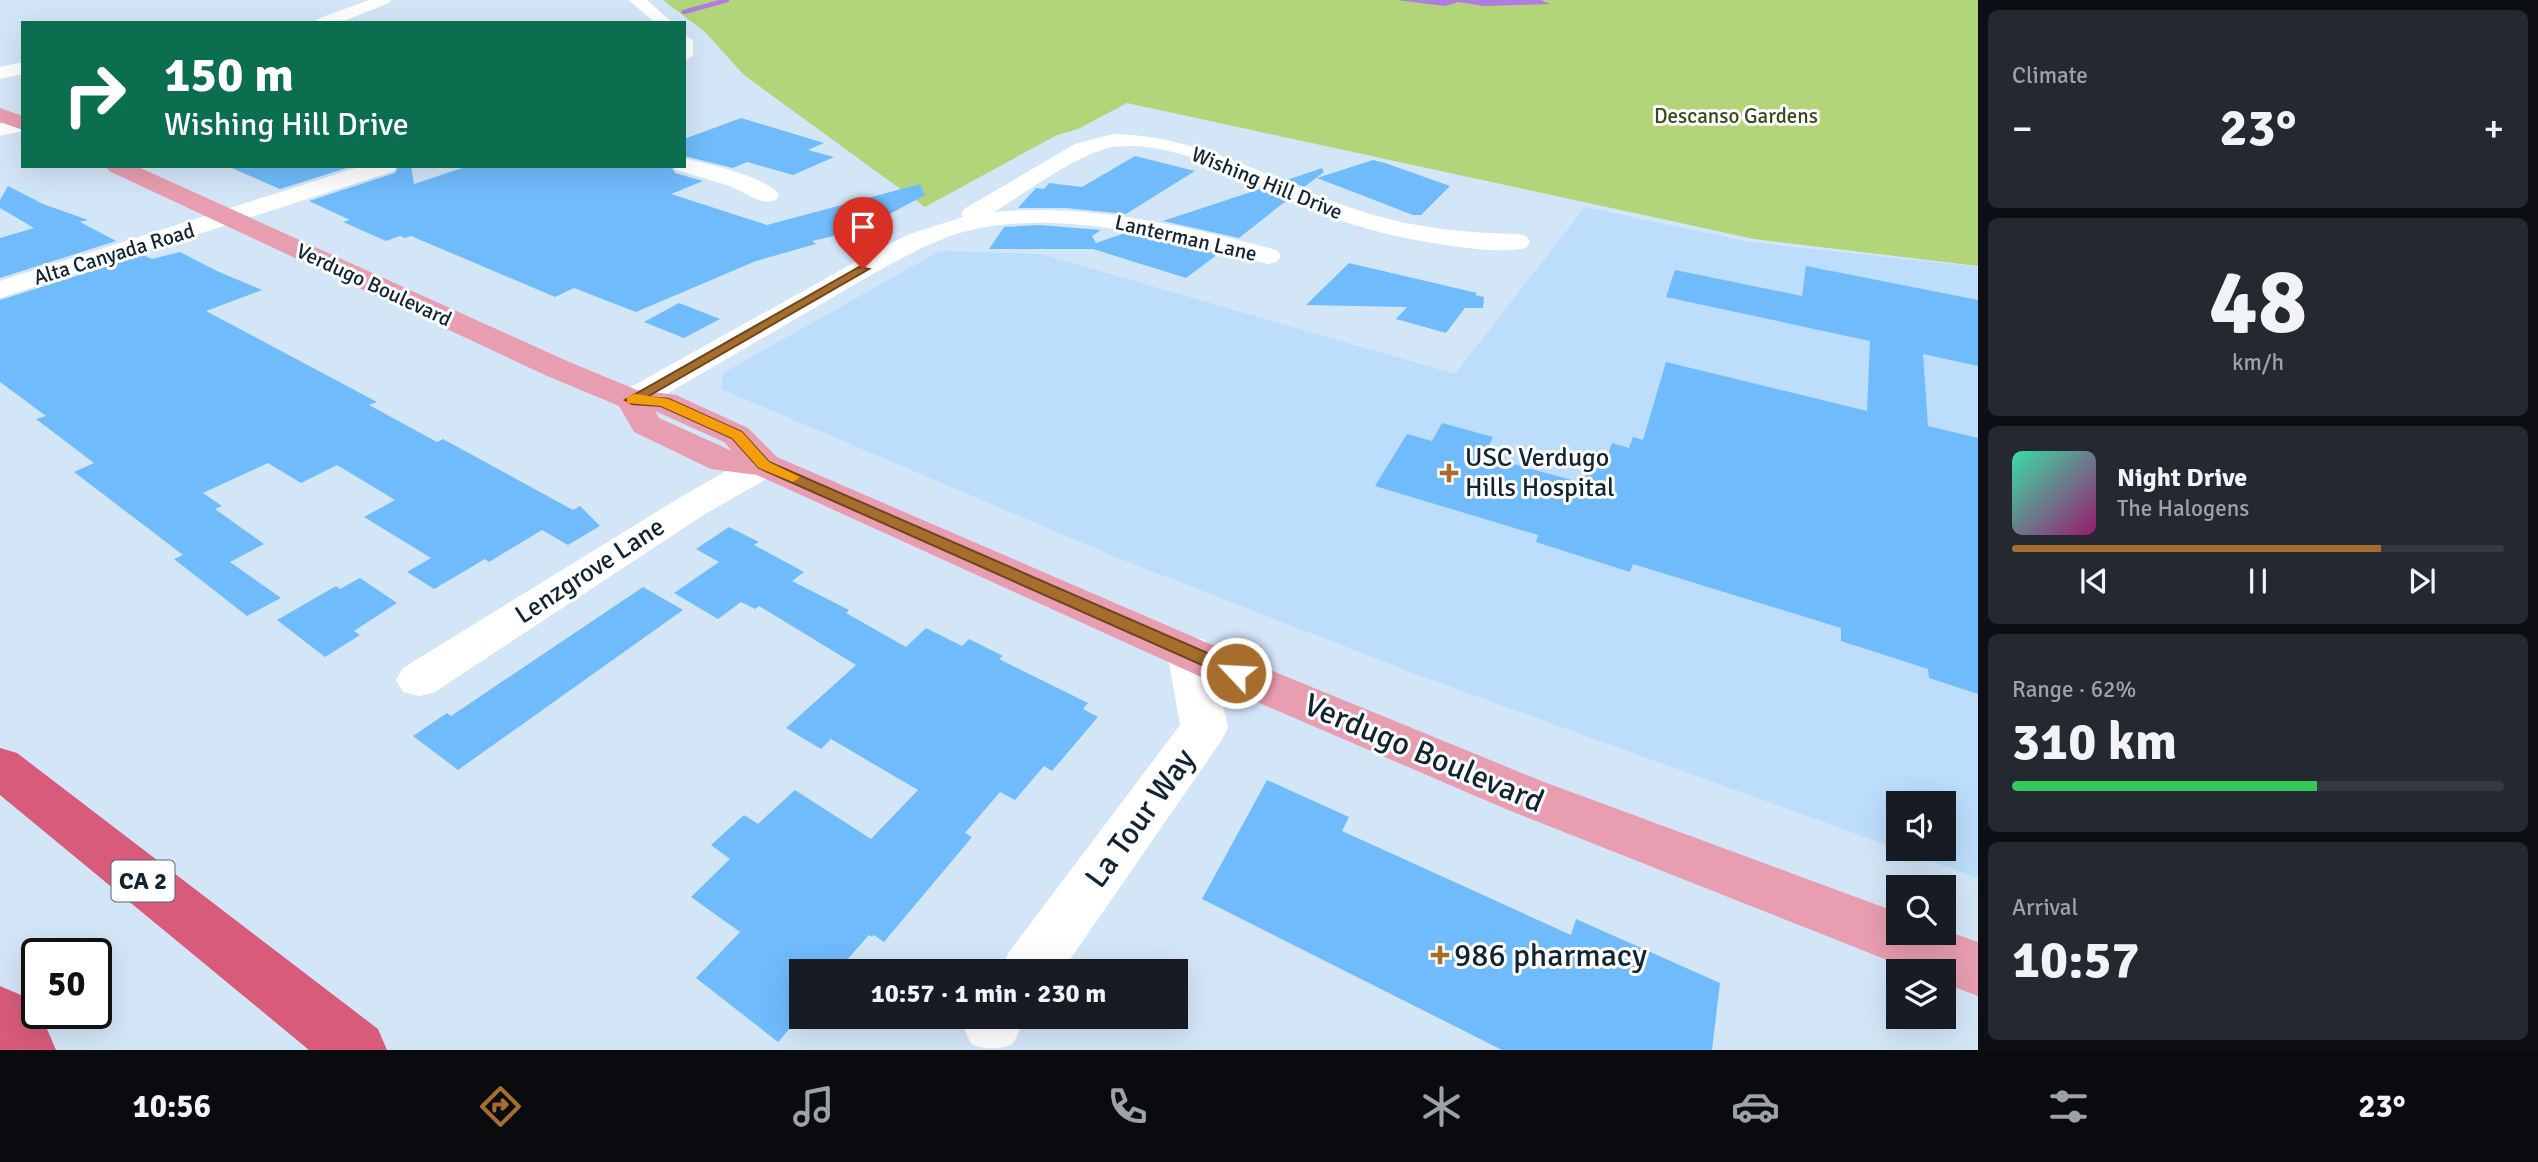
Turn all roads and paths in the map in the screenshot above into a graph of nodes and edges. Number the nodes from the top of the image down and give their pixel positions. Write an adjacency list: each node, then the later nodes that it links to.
1 (383, 0): 3 (street)
2 (637, 0): 4 (street)
3 (328, 21)
4 (663, 21)
5 (21, 68): 6 (street)
6 (0, 73)
7 (0, 114): 8 (main road)
8 (21, 124)
9 (21, 125): 10 (street)
10 (0, 130)
11 (686, 166): 14 (street)
12 (121, 168): 15 (main road, Verdugo Boulevard)
13 (380, 168): 15 (street, Alta Canyada Road)
14 (767, 195)
15 (228, 218): 19 (street, Alta Canyada Road); 20 (main road, Verdugo Boulevard)
16 (979, 221): 17 (street, Wishing Hill Drive); 18 (street, Lanterman Lane); 20 (street)
17 (1517, 242)
18 (1268, 256)
19 (0, 290)
20 (632, 400): 21 (main road, Verdugo Boulevard)
21 (764, 465): 22 (main road, Verdugo Boulevard); 23 (street, Lenzgrove Lane)
22 (1189, 651): 25 (street, La Tour Way); 26 (main road, Verdugo Boulevard)
23 (419, 680)
24 (0, 766): 29 (highway, CA 2)
25 (1038, 959)
26 (1978, 969)
27 (0, 1015): 28 (highway)
28 (25, 1050)
29 (356, 1050)

